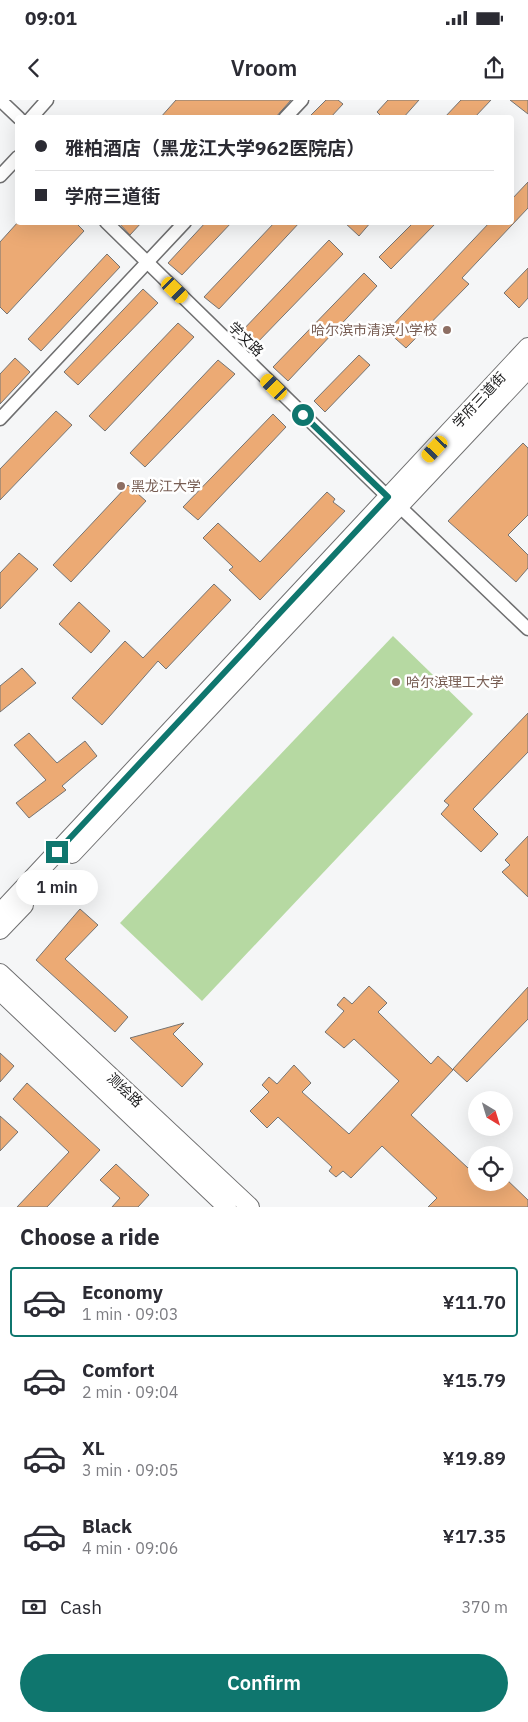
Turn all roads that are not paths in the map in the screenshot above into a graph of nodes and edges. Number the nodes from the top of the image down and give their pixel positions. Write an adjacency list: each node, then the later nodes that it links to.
1 (0, 100): 4 (street)
2 (47, 100): 5 (street)
3 (302, 100): 6 (street)
4 (16, 115)
5 (34, 115)
6 (288, 115)
7 (15, 160): 8 (street)
8 (0, 176)
9 (109, 225): 11 (street, 学文路)
10 (182, 225): 11 (street)
11 (147, 263): 14 (street); 15 (street, 学文路)
12 (528, 347): 15 (main road, 学府三道街)
13 (528, 369): 15 (main road, 学府三道街)
14 (0, 420)
15 (393, 502): 16 (street, 学文路); 17 (main road, 学府三道街); 18 (main road, 学府三道街)
16 (528, 630)
17 (0, 913)
18 (0, 930)
19 (0, 973): 22 (main road, 测绘路)
20 (0, 991): 21 (main road, 测绘路)
21 (227, 1207)
22 (250, 1207)

